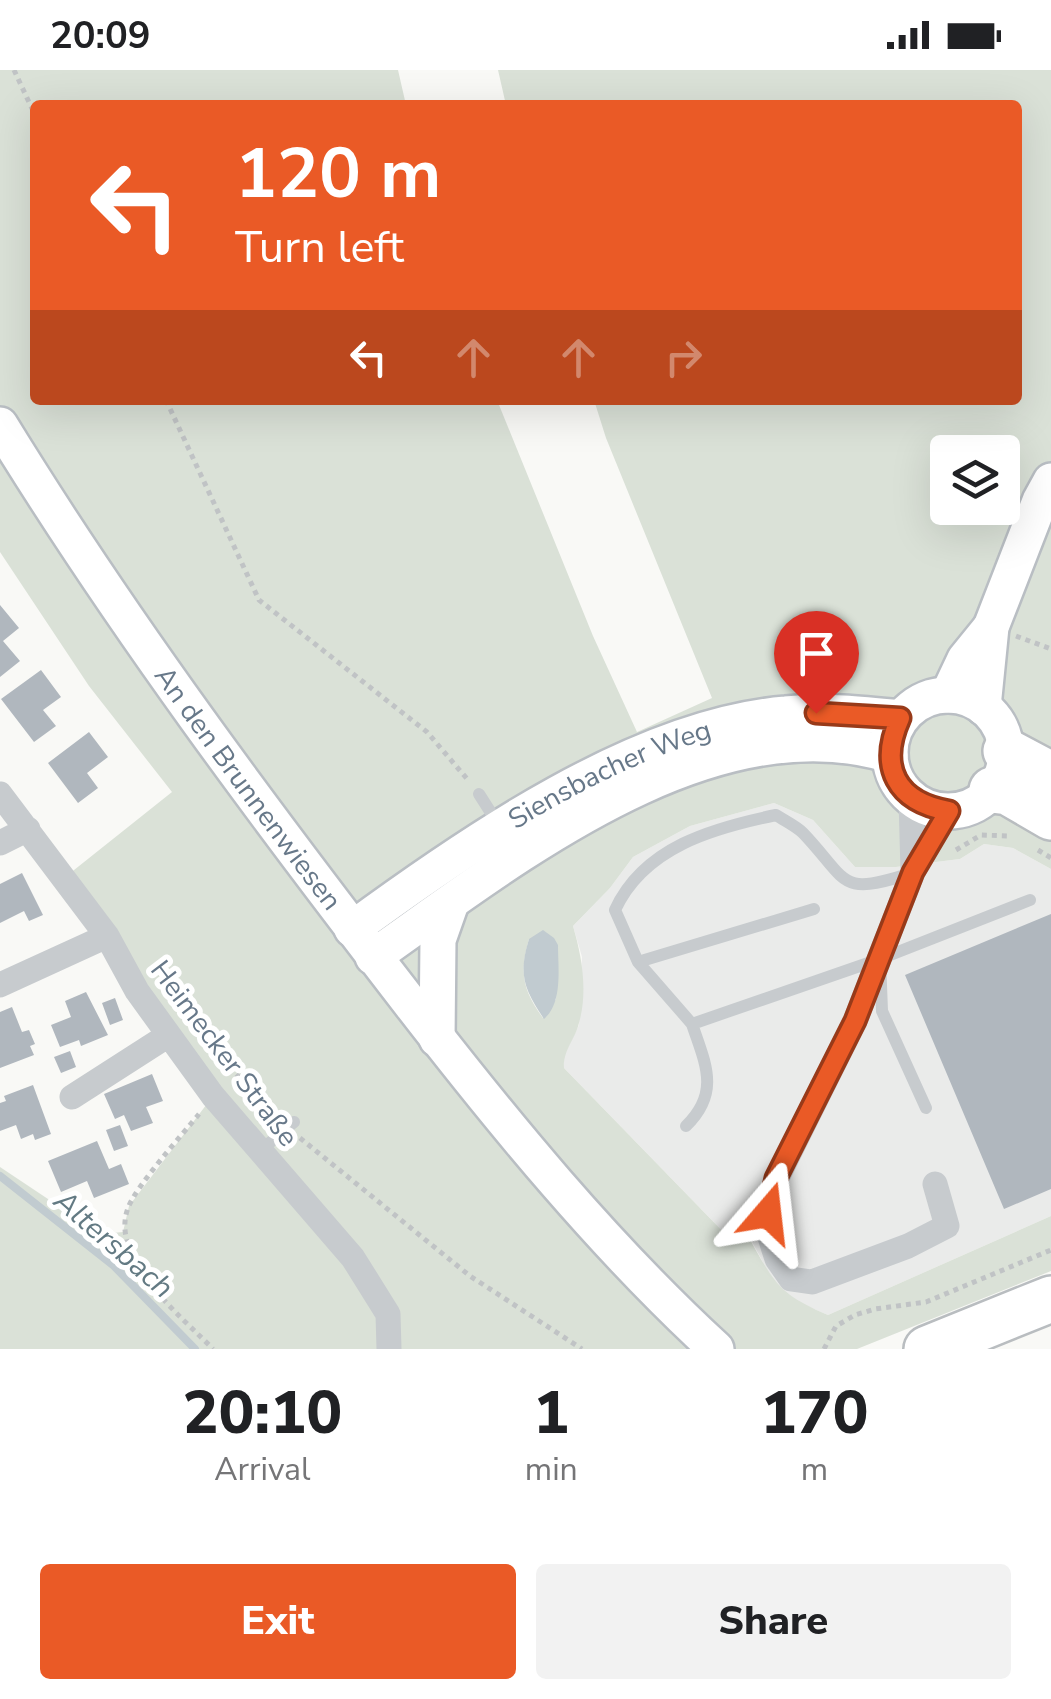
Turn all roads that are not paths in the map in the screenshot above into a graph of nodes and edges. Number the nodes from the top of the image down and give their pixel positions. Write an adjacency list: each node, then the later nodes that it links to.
1 (0, 425): 22 (street, An den Brunnenwiesen)
2 (1051, 480): 3 (street)
3 (991, 627): 4 (street); 5 (street)
4 (948, 695): 5 (street); 6 (street)
5 (983, 707): 8 (street)
6 (900, 718): 7 (street); 16 (street, Siensbacher Weg)
7 (890, 755): 12 (street); 16 (street, Siensbacher Weg)
8 (999, 770): 9 (highway); 13 (street); 15 (highway)
9 (1051, 775)
10 (0, 794): 14 (street, Heimecker Straße)
11 (480, 794): 16 (lane)
12 (911, 799): 13 (street); 18 (street)
13 (949, 811): 18 (street)
14 (28, 829): 17 (street); 23 (street, Heimecker Straße)
15 (1034, 835)
16 (508, 841): 20 (street, Siensbacher Weg); 22 (street, Siensbacher Weg)
17 (0, 843)
18 (913, 872): 25 (street); 26 (lane)
19 (1030, 900): 25 (lane)
20 (451, 904): 24 (street, Siensbacher Weg); 30 (street)
21 (814, 909): 26 (lane)
22 (352, 928): 24 (street, An den Brunnenwiesen)
23 (106, 936): 27 (street); 29 (street, Heimecker Straße)
24 (373, 957): 30 (street, An den Brunnenwiesen)
25 (880, 959): 28 (lane); 32 (lane); 36 (street)
26 (638, 962): 28 (lane)
27 (0, 985)
28 (692, 1024): 34 (lane)
29 (167, 1036): 31 (street); 35 (street, Heimecker Straße)
30 (437, 1040): 39 (street, An den Brunnenwiesen)
31 (72, 1097)
32 (926, 1108)
33 (292, 1125): 35 (lane)
34 (686, 1126)
35 (259, 1152): 38 (street, Heimecker Straße)
36 (934, 1184)
37 (1051, 1299): 40 (highway)
38 (389, 1349)
39 (716, 1349)
40 (927, 1349)

